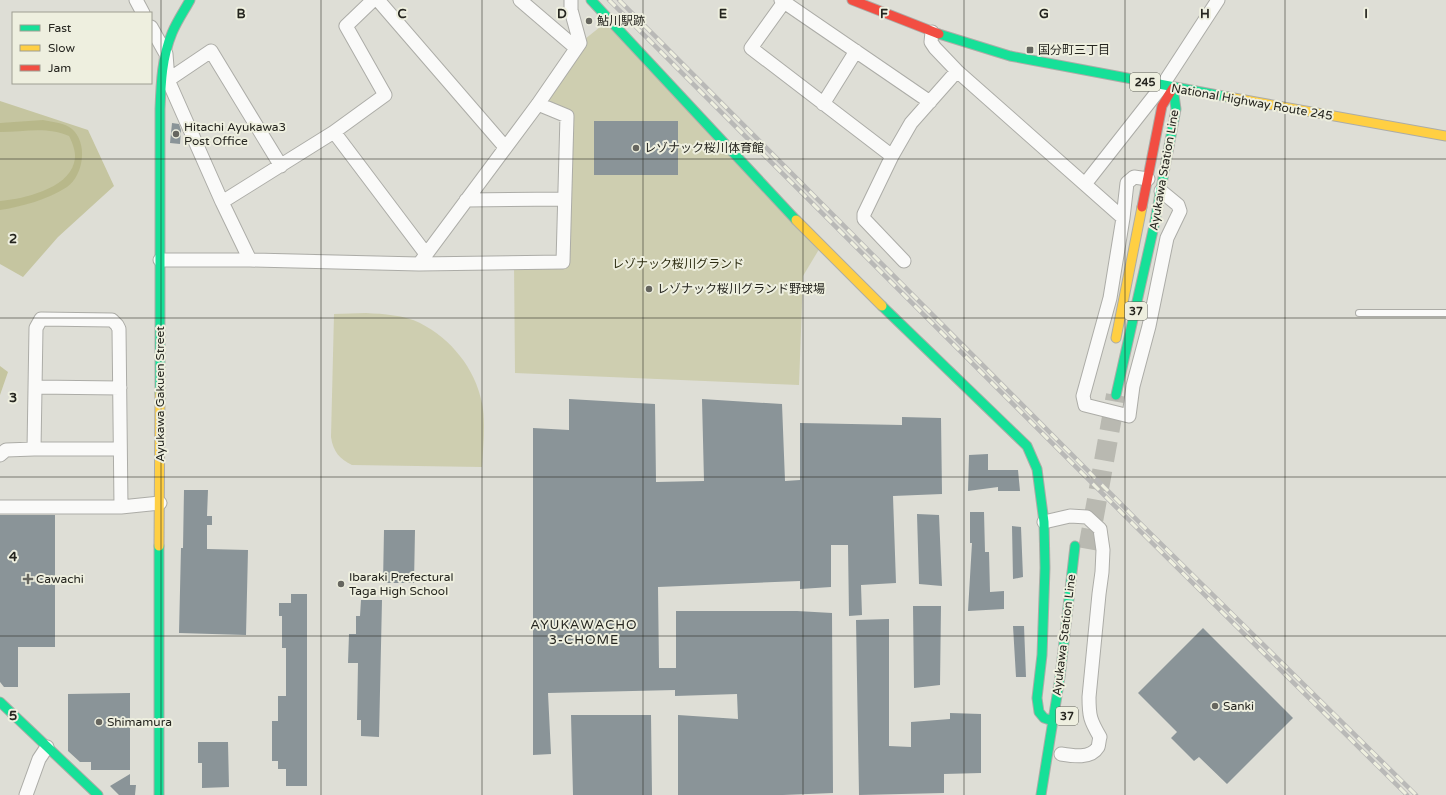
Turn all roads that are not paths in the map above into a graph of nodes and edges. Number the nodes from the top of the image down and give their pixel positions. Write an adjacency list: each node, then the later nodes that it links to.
1 (136, 0): 11 (street)
2 (190, 0): 16 (main road, Ayukawa Gakuen Street)
3 (520, 0): 14 (street)
4 (571, 0): 14 (street)
5 (591, 0): 51 (main road)
6 (852, 0): 10 (main road, National Highway Route 245 / 245)
7 (1218, 0): 19 (street)
8 (782, 1): 15 (street); 22 (street)
9 (381, 2): 23 (street); 25 (street)
10 (868, 3): 13 (main road, National Highway Route 245 / 245)
11 (142, 12)
12 (152, 29): 16 (street)
13 (932, 32): 17 (street); 19 (main road, National Highway Route 245 / 245)
14 (576, 48): 21 (street)
15 (856, 51): 20 (street); 22 (street)
16 (166, 54): 18 (street); 36 (main road, Ayukawa Gakuen Street)
17 (957, 72): 20 (street); 29 (street)
18 (168, 80): 27 (street); 33 (street)
19 (1168, 87): 24 (main road, National Highway Route 245 / 245); 28 (main road, Ayukawa Station Line / 37); 29 (street); 30 (main road, Ayukawa Station Line / 37)
20 (930, 102): 26 (street)
21 (538, 104): 25 (street); 31 (street)
22 (823, 104): 26 (street)
23 (334, 132): 27 (street); 35 (street)
24 (1446, 136)
25 (505, 147): 32 (street)
26 (892, 156): 38 (street)
27 (281, 166): 33 (street)
28 (1148, 179): 34 (street); 41 (main road, Ayukawa Station Line / 37)
29 (1085, 184): 34 (street)
30 (1161, 191): 34 (street); 44 (main road, Ayukawa Station Line / 37)
31 (564, 199): 32 (street); 35 (street)
32 (466, 200): 35 (street)
33 (222, 202): 37 (street)
34 (1123, 218)
35 (423, 259): 37 (street)
36 (160, 260): 37 (street); 48 (main road, Ayukawa Gakuen Street)
37 (250, 260)
38 (904, 261)
39 (1359, 313): 40 (lane)
40 (1446, 313)
41 (1113, 349)
42 (35, 387): 43 (street); 43 (street); 45 (street)
43 (120, 388): 46 (street)
44 (1116, 395)
45 (34, 449): 46 (street); 47 (street)
46 (120, 449): 50 (street)
47 (0, 455)
48 (160, 503): 50 (street); 59 (main road, Ayukawa Gakuen Street)
49 (0, 507): 50 (street)
50 (121, 507)
51 (1044, 522): 54 (main road); 56 (street)
52 (1075, 546): 54 (main road, Ayukawa Station Line / 37)
53 (0, 702): 55 (main road)
54 (1053, 721): 60 (main road, Ayukawa Station Line / 37)
55 (47, 747): 57 (street); 58 (main road)
56 (1061, 754)
57 (26, 795)
58 (98, 795)
59 (159, 795)
60 (1041, 795)

